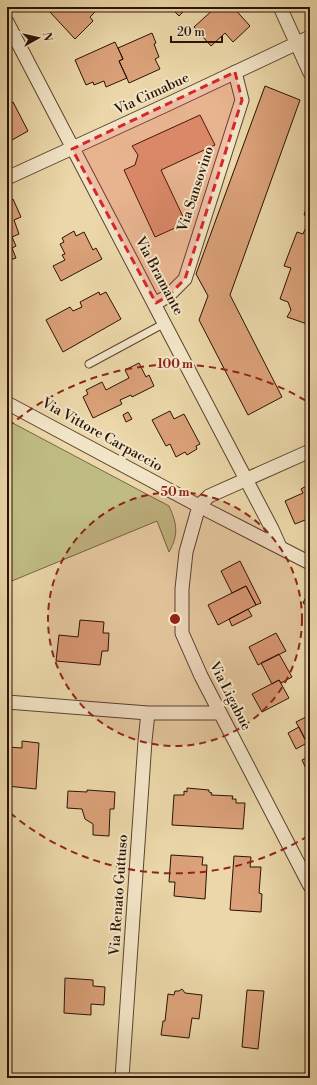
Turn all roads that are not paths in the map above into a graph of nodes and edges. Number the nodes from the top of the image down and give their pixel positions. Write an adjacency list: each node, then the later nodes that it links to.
1 (280, 7): 4 (street)
2 (7, 22): 7 (street, Via Bramante)
3 (310, 37): 4 (street, Via Cimabue)
4 (296, 43): 5 (street, Via Cimabue); 6 (street)
5 (235, 72): 7 (street, Via Cimabue); 9 (street, Via Sansovino)
6 (310, 74)
7 (72, 149): 8 (street, Via Cimabue); 9 (street, Via Bramante)
8 (7, 178)
9 (156, 303): 10 (street, Via Bramante)
10 (165, 323): 11 (lane); 14 (street, Via Bramante)
11 (89, 364)
12 (7, 402): 15 (street, Via Vittore Carpaccio)
13 (310, 450): 14 (street)
14 (246, 480): 15 (street); 16 (street, Via Bramante)
15 (198, 506): 16 (street, Via Vittore Carpaccio); 20 (street, Via Ligabue)
16 (280, 547): 17 (street, Via Vittore Carpaccio)
17 (310, 563)
18 (7, 702): 19 (street)
19 (148, 713): 20 (street); 22 (street, Via Renato Guttuso)
20 (220, 713): 21 (street, Via Ligabue)
21 (310, 886)
22 (122, 1078)

